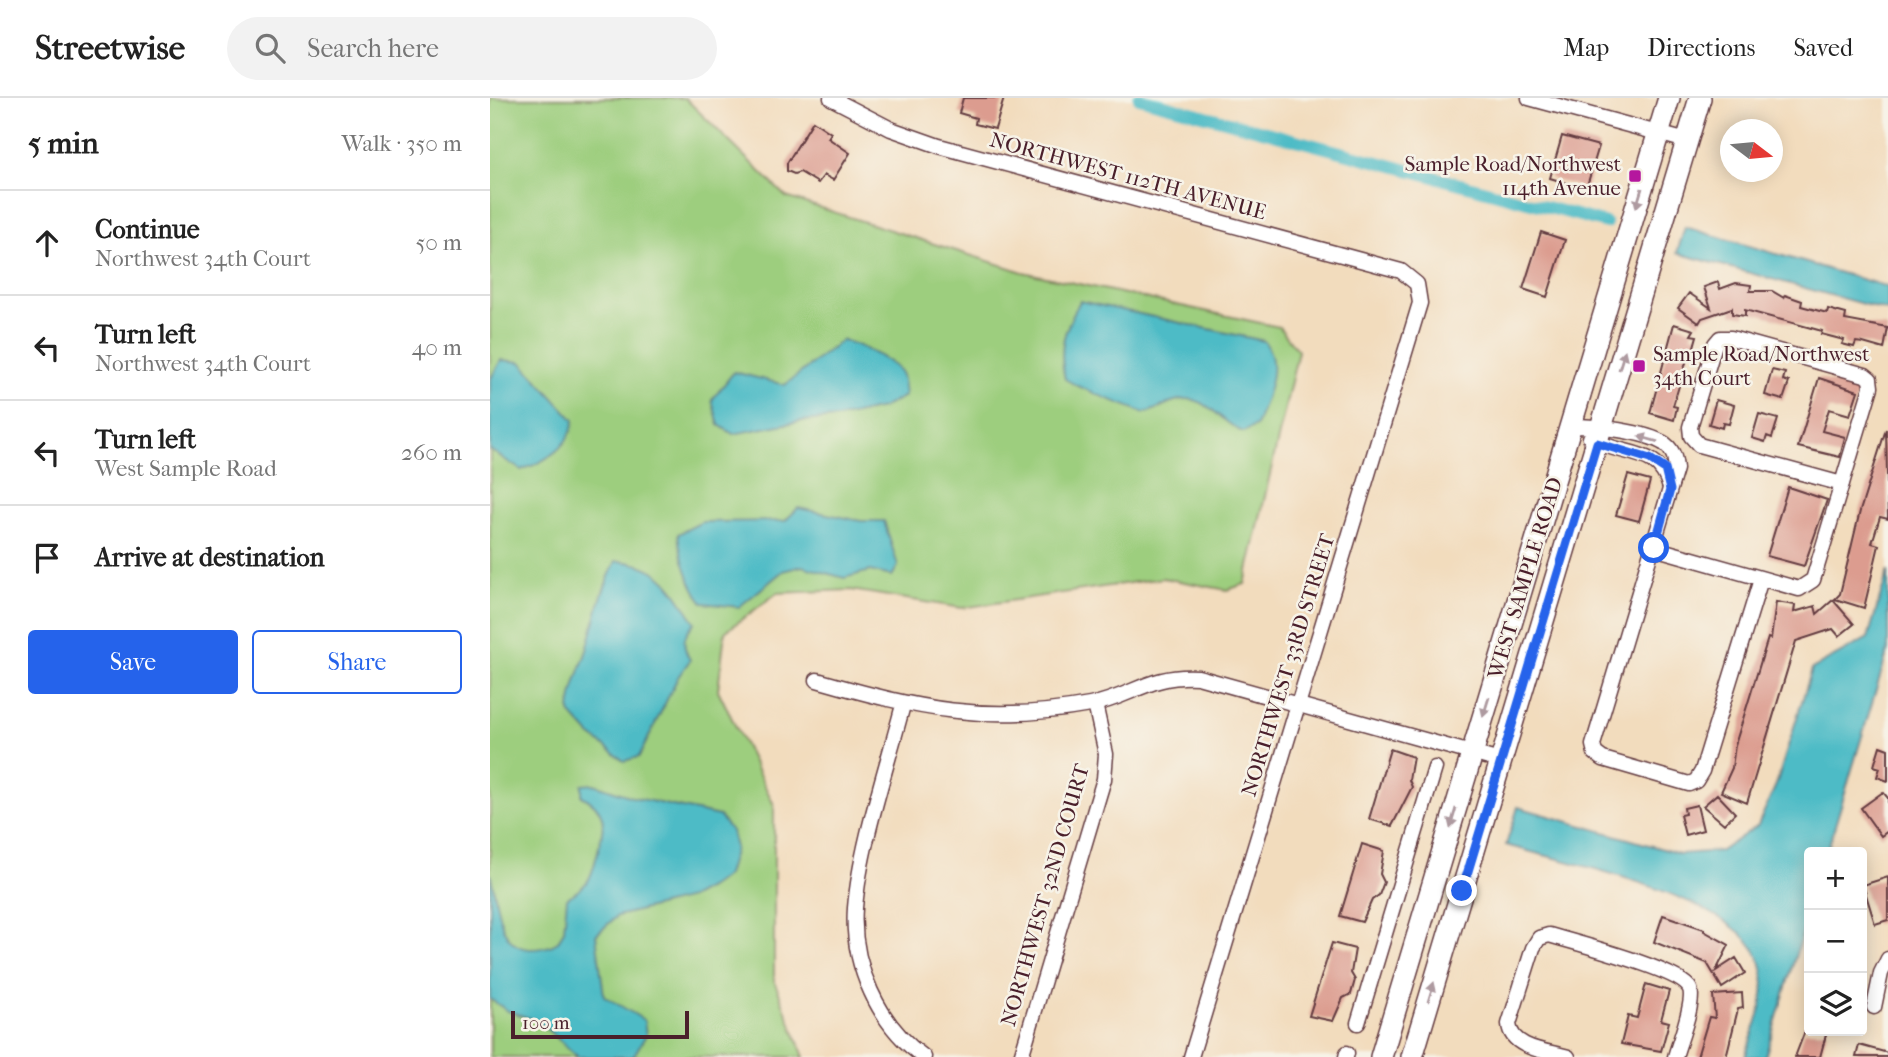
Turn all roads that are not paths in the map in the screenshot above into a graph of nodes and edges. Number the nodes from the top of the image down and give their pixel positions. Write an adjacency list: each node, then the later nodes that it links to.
1 (831, 98): 7 (street, NORTHWEST 112TH AVENUE)
2 (1529, 98): 5 (street)
3 (1669, 98): 5 (main road, WEST SAMPLE ROAD)
4 (1700, 98): 6 (main road, WEST SAMPLE ROAD)
5 (1659, 133): 6 (street); 8 (main road, WEST SAMPLE ROAD, one-way to 8)
6 (1687, 141): 9 (main road, WEST SAMPLE ROAD, one-way to 6)
7 (1417, 284): 15 (street, NORTHWEST 33RD STREET)
8 (1571, 426): 9 (street); 18 (main road, WEST SAMPLE ROAD, one-way to 18)
9 (1600, 434): 11 (street); 11 (street, one-way to 9); 19 (main road, WEST SAMPLE ROAD)
10 (1842, 484): 10 (street); 13 (street)
11 (1670, 490): 12 (street)
12 (1654, 548): 13 (street); 13 (street)
13 (1761, 579)
14 (817, 680): 17 (street)
15 (1298, 702): 16 (street); 18 (street); 26 (street, NORTHWEST 33RD STREET)
16 (1095, 704): 17 (street); 25 (street, NORTHWEST 32ND COURT)
17 (903, 705): 24 (street)
18 (1472, 752): 19 (street); 27 (main road, WEST SAMPLE ROAD, one-way to 27)
19 (1500, 761): 28 (main road, WEST SAMPLE ROAD, one-way to 19)
20 (1434, 768): 23 (street)
21 (1888, 959): 22 (street)
22 (1874, 1007)
23 (1357, 1023)
24 (924, 1057)
25 (1021, 1057)
26 (1191, 1057)
27 (1381, 1057)
28 (1412, 1057)
29 (1568, 1057): 30 (street)
30 (1675, 1057)

